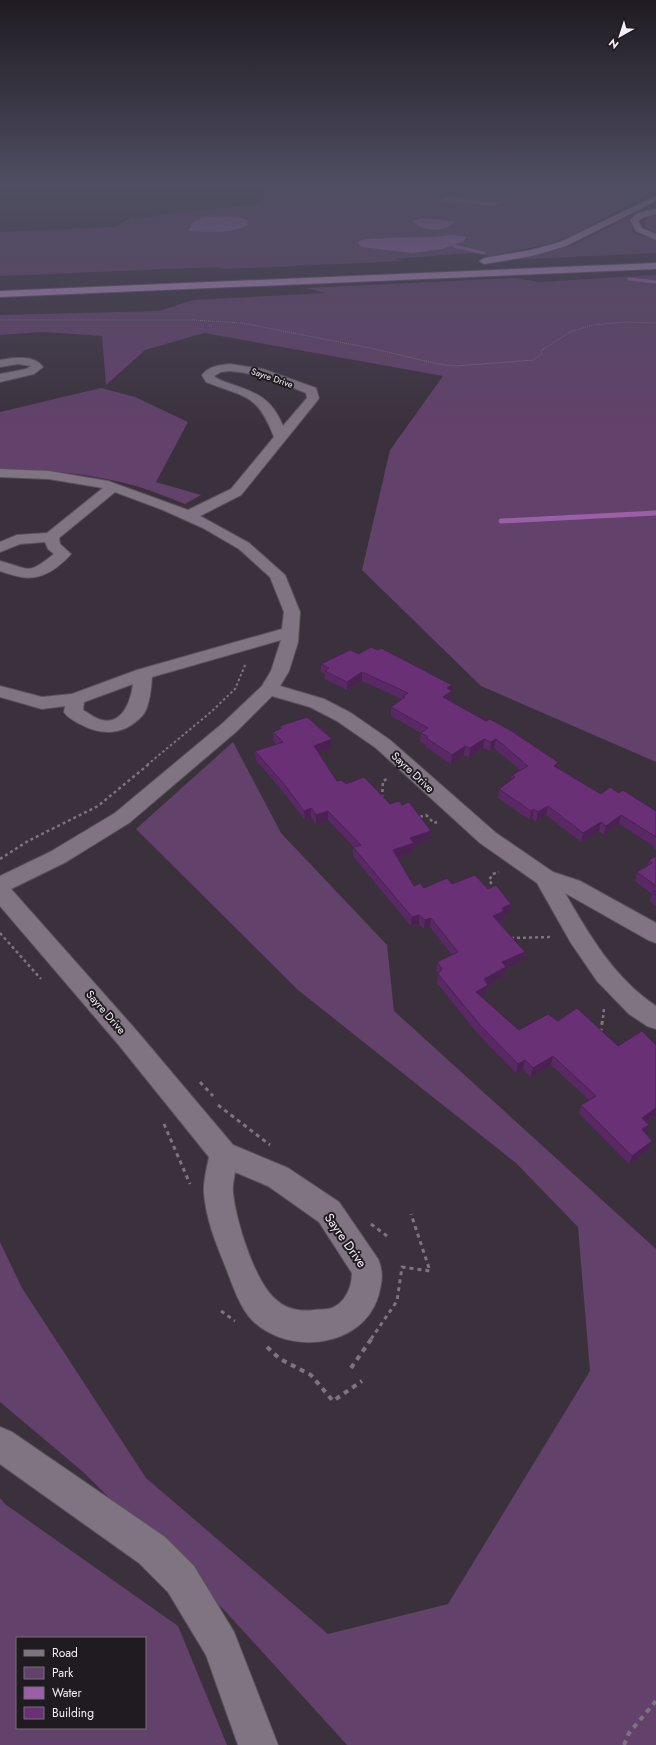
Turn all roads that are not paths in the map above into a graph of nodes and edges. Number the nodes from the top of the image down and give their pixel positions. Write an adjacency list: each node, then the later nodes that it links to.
1 (428, 266): 4 (highway)
2 (449, 266): 4 (highway)
3 (646, 266): 8 (highway)
4 (411, 268): 6 (highway)
5 (14, 283): 6 (highway)
6 (36, 284): 7 (highway)
7 (0, 286)
8 (0, 294)
9 (0, 364): 10 (street)
10 (0, 378)
11 (282, 437): 11 (street, Sayre Drive); 14 (street, Sayre Drive)
12 (0, 473): 13 (street)
13 (113, 487): 14 (street); 15 (street)
14 (188, 516): 18 (street)
15 (51, 537): 16 (street); 17 (street)
16 (0, 547)
17 (0, 566)
18 (290, 632): 19 (street); 20 (street)
19 (143, 674): 22 (street); 22 (street)
20 (269, 689): 23 (street, Sayre Drive); 24 (street)
21 (0, 691): 22 (street)
22 (75, 699)
23 (544, 878): 26 (street, Sayre Drive); 27 (street, Sayre Drive)
24 (0, 885)
25 (0, 891): 28 (street, Sayre Drive)
26 (656, 934)
27 (656, 1019)
28 (223, 1154): 28 (street, Sayre Drive)
29 (0, 1444): 30 (street)
30 (258, 1745)

